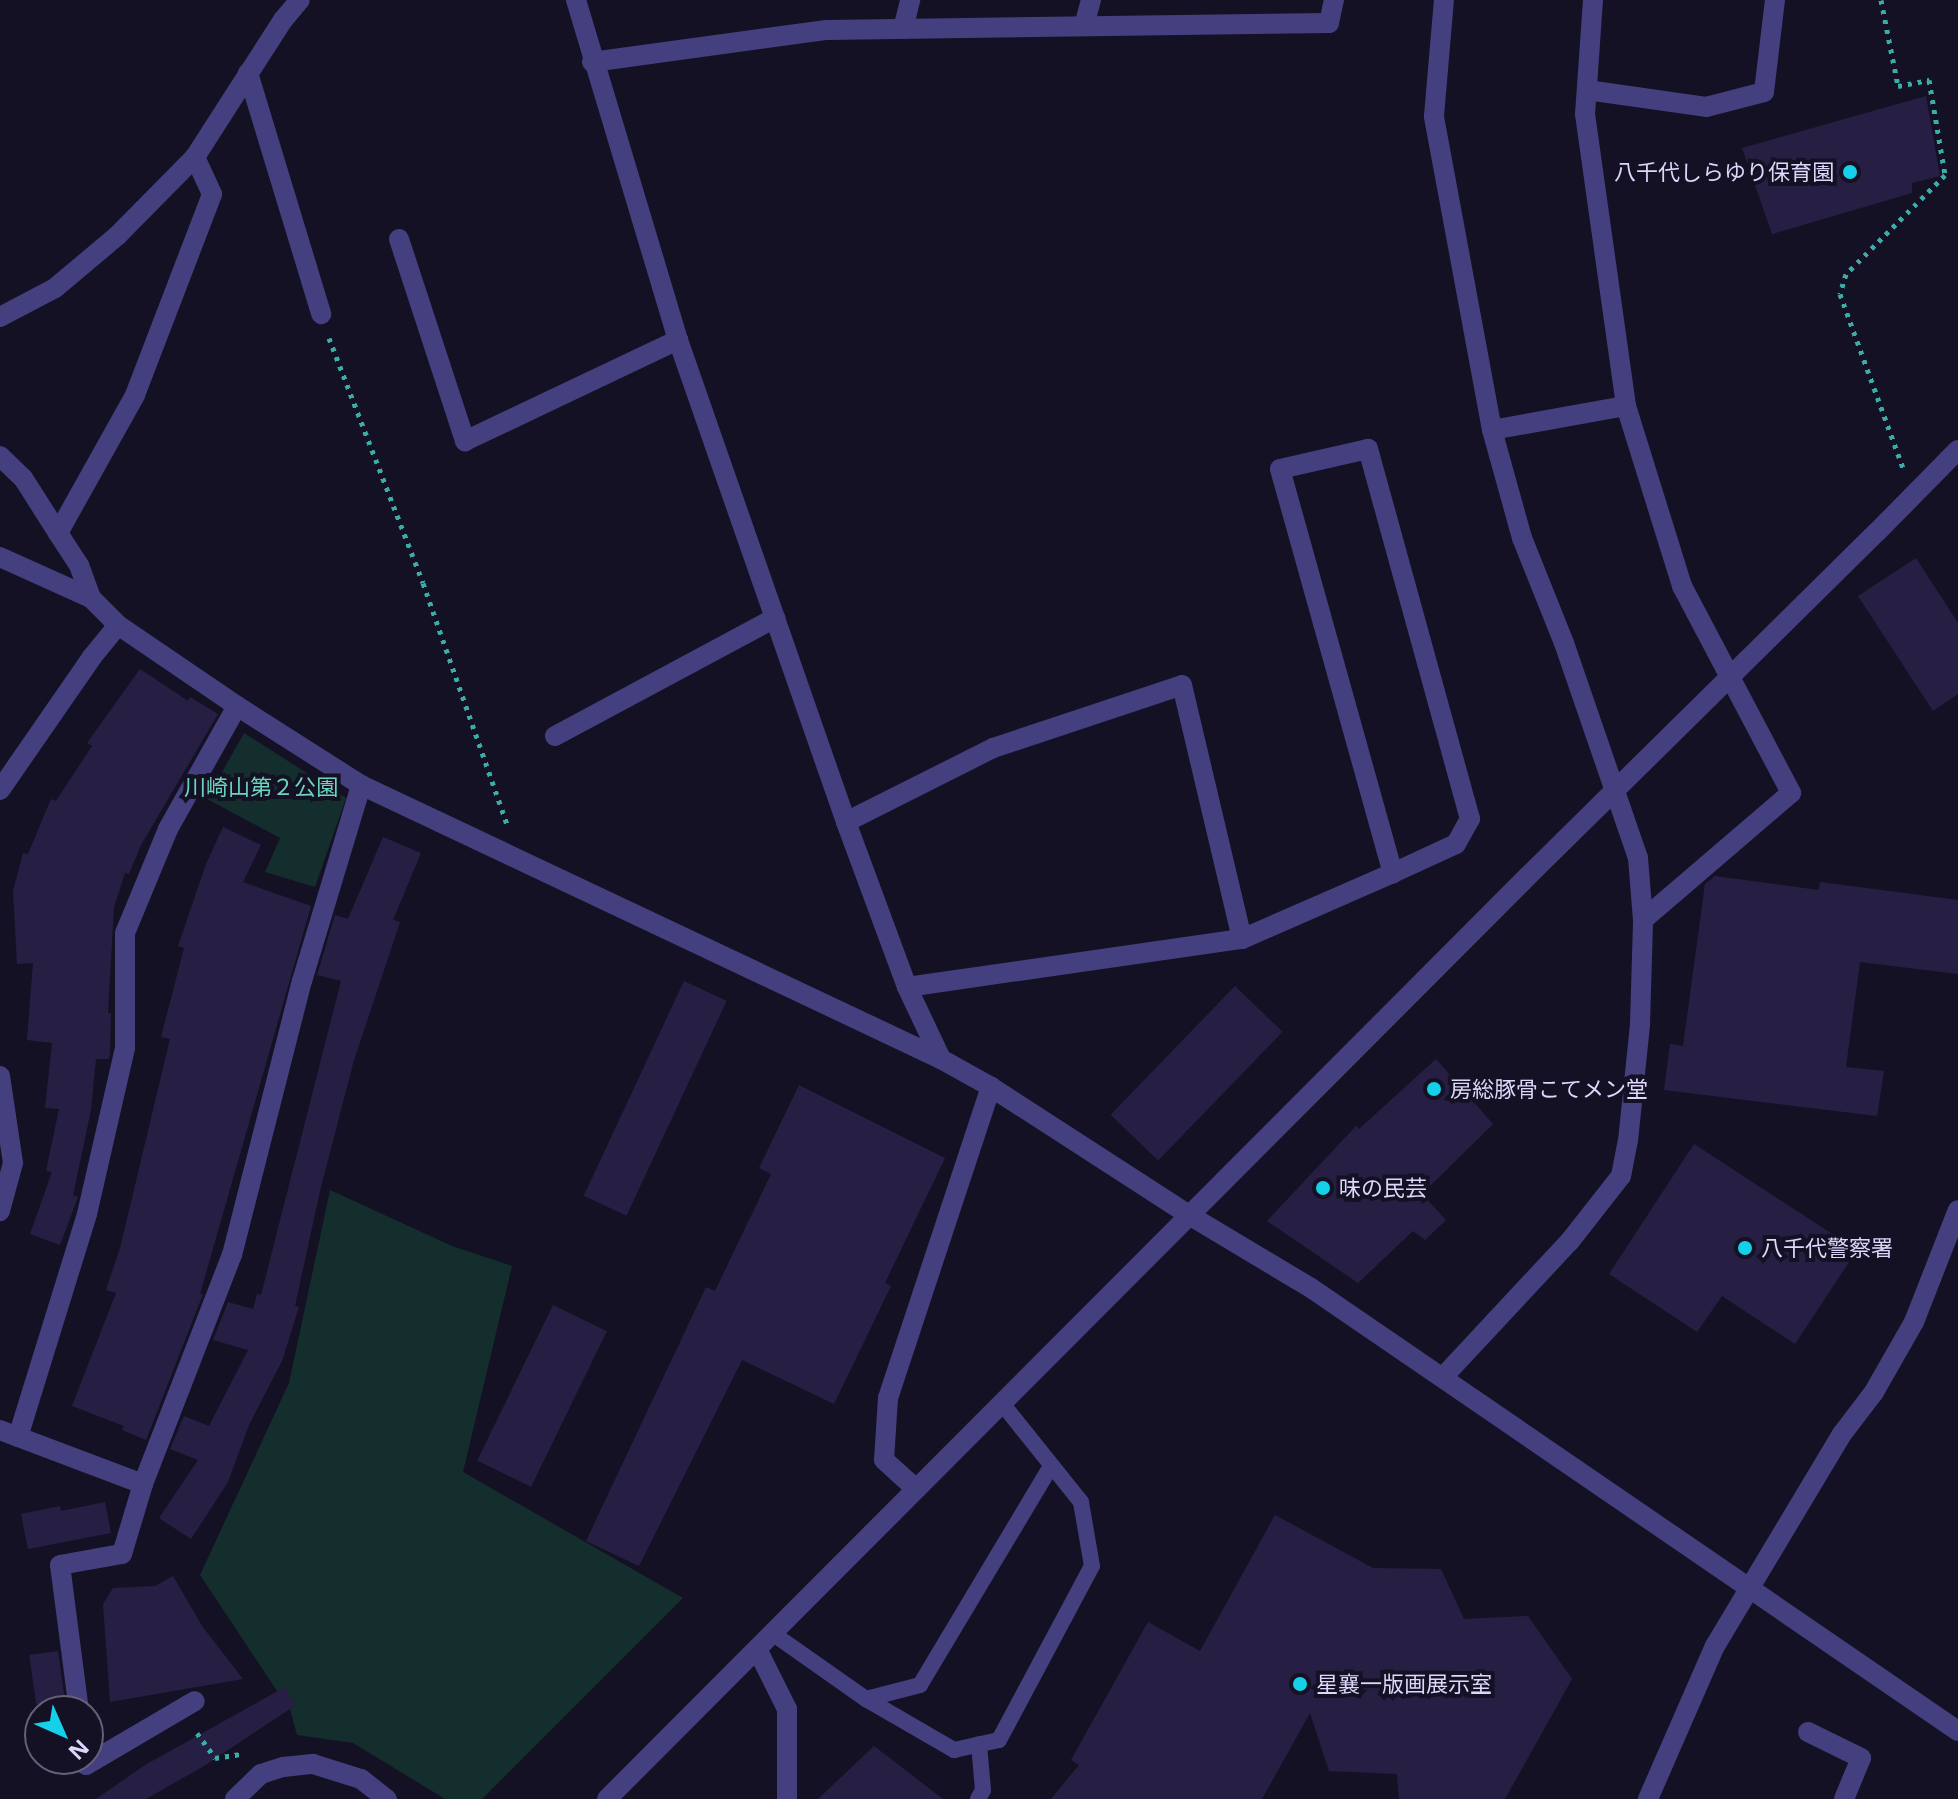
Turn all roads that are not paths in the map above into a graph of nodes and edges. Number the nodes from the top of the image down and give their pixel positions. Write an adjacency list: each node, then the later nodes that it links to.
1 (300, 0): 12 (street)
2 (576, 0): 11 (street)
3 (910, 0): 10 (street)
4 (1091, 0): 9 (street)
5 (1334, 0): 9 (street)
6 (1444, 0): 20 (street)
7 (1593, 0): 13 (street)
8 (1775, 0): 13 (street)
9 (1084, 26): 10 (street)
10 (903, 29): 11 (street)
11 (592, 62): 18 (street)
12 (248, 73): 14 (street); 16 (street)
13 (1587, 90): 19 (street)
14 (195, 157): 17 (street); 23 (street)
15 (399, 239): 18 (street)
16 (321, 314)
17 (0, 317)
18 (678, 340): 26 (street)
19 (1626, 406): 20 (street); 34 (street)
20 (1492, 430): 34 (street)
21 (1958, 450): 43 (street, bridge)
22 (0, 456): 23 (street)
23 (58, 533): 25 (street)
24 (0, 557): 25 (street)
25 (91, 598): 27 (street)
26 (775, 618): 29 (street); 32 (street)
27 (118, 625): 28 (street); 31 (street)
28 (237, 706): 30 (street); 46 (street)
29 (555, 736)
30 (361, 785): 37 (street); 48 (street)
31 (0, 790)
32 (846, 822): 35 (street); 36 (street)
33 (1393, 873): 33 (street); 35 (street)
34 (1643, 920): 44 (street)
35 (1242, 939): 36 (street)
36 (907, 987): 37 (street)
37 (941, 1059): 39 (street)
38 (0, 1076): 40 (street)
39 (991, 1087): 43 (street); 49 (street)
40 (2, 1101): 42 (street)
41 (1958, 1210): 50 (street)
42 (0, 1211)
43 (1189, 1215): 44 (street); 45 (street)
44 (1443, 1377): 50 (street)
45 (1001, 1402): 47 (lane); 49 (street)
46 (9, 1433): 48 (street)
47 (1051, 1466): 54 (lane); 58 (lane)
48 (143, 1484): 53 (street)
49 (916, 1489): 51 (street)
50 (1752, 1587): 56 (street); 65 (street)
51 (772, 1633): 52 (street); 54 (lane)
52 (757, 1649): 62 (street); 63 (street)
53 (77, 1695)
54 (866, 1699): 58 (lane)
55 (188, 1705): 59 (street)
56 (1958, 1731)
57 (1808, 1732): 66 (street)
58 (979, 1744): 64 (lane)
59 (104, 1754)
60 (235, 1799): 61 (street)
61 (387, 1799)
62 (607, 1799)
63 (787, 1799)
64 (978, 1799)
65 (1648, 1799)
66 (1844, 1799)

